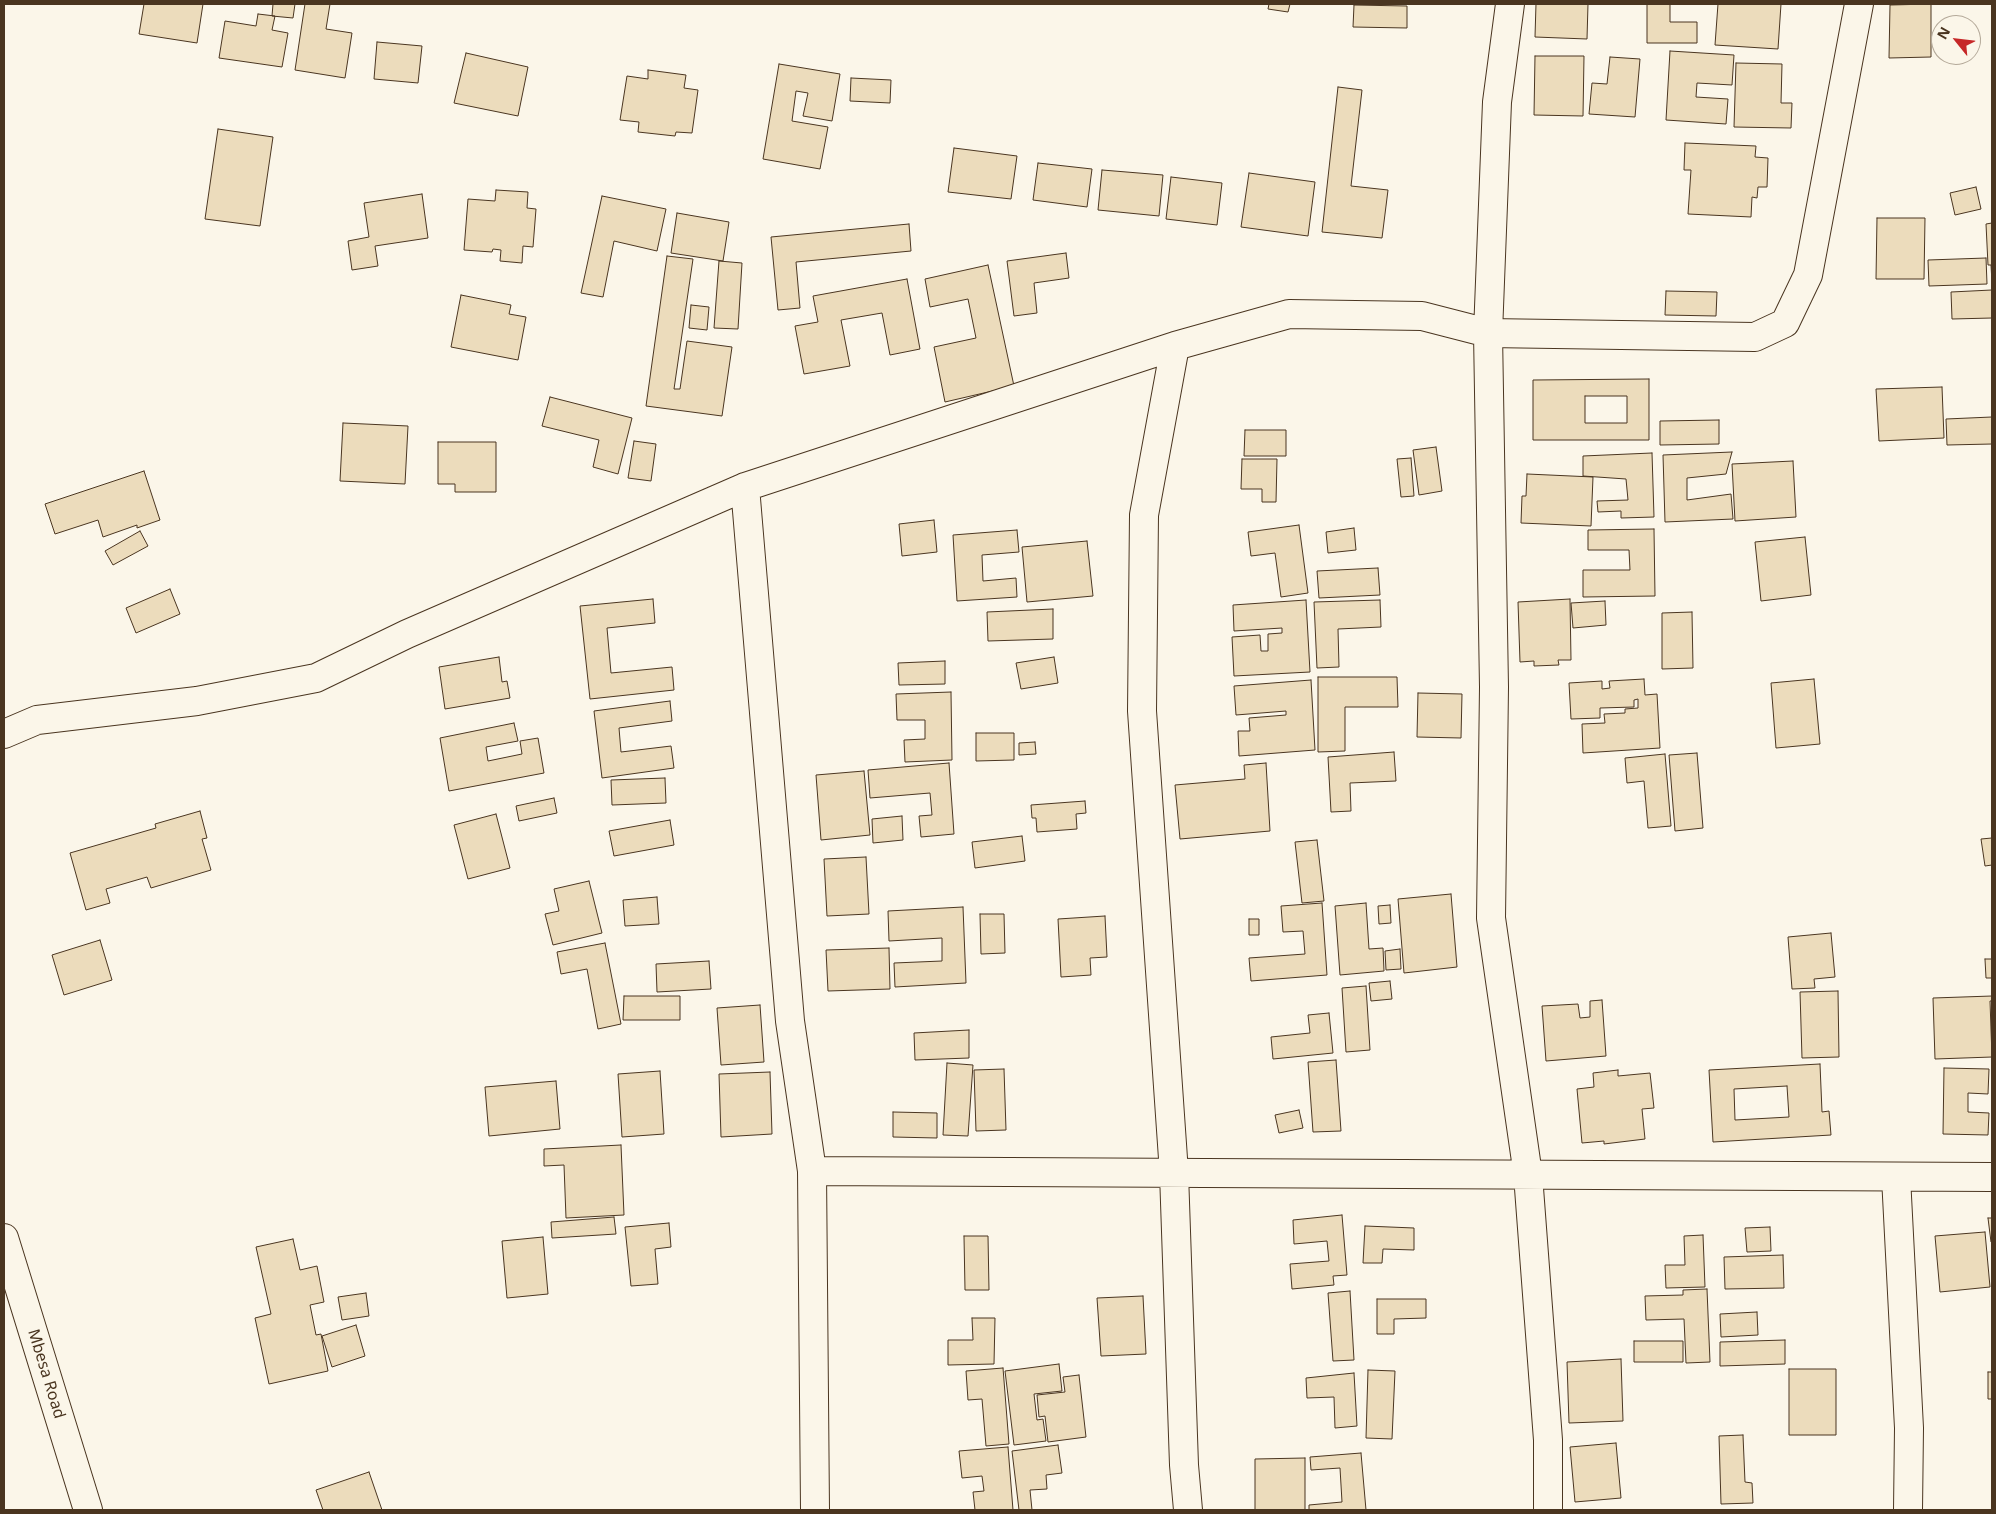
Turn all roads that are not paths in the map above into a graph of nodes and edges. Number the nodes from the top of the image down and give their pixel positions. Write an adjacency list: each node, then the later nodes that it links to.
1 (1510, 4): 3 (street)
2 (1859, 4): 3 (street)
3 (1488, 333): 4 (street); 9 (street)
4 (1175, 346): 5 (street); 8 (street)
5 (745, 486): 6 (street); 7 (street)
6 (4, 734)
7 (812, 1171): 8 (street); 14 (street)
8 (1174, 1173): 9 (street); 15 (street)
9 (1528, 1175): 10 (street); 16 (street)
10 (1896, 1177): 11 (street); 17 (street)
11 (1992, 1177)
12 (4, 1238): 13 (street, Mbesa Road)
13 (88, 1510)
14 (815, 1510)
15 (1188, 1510)
16 (1548, 1510)
17 (1908, 1510)

